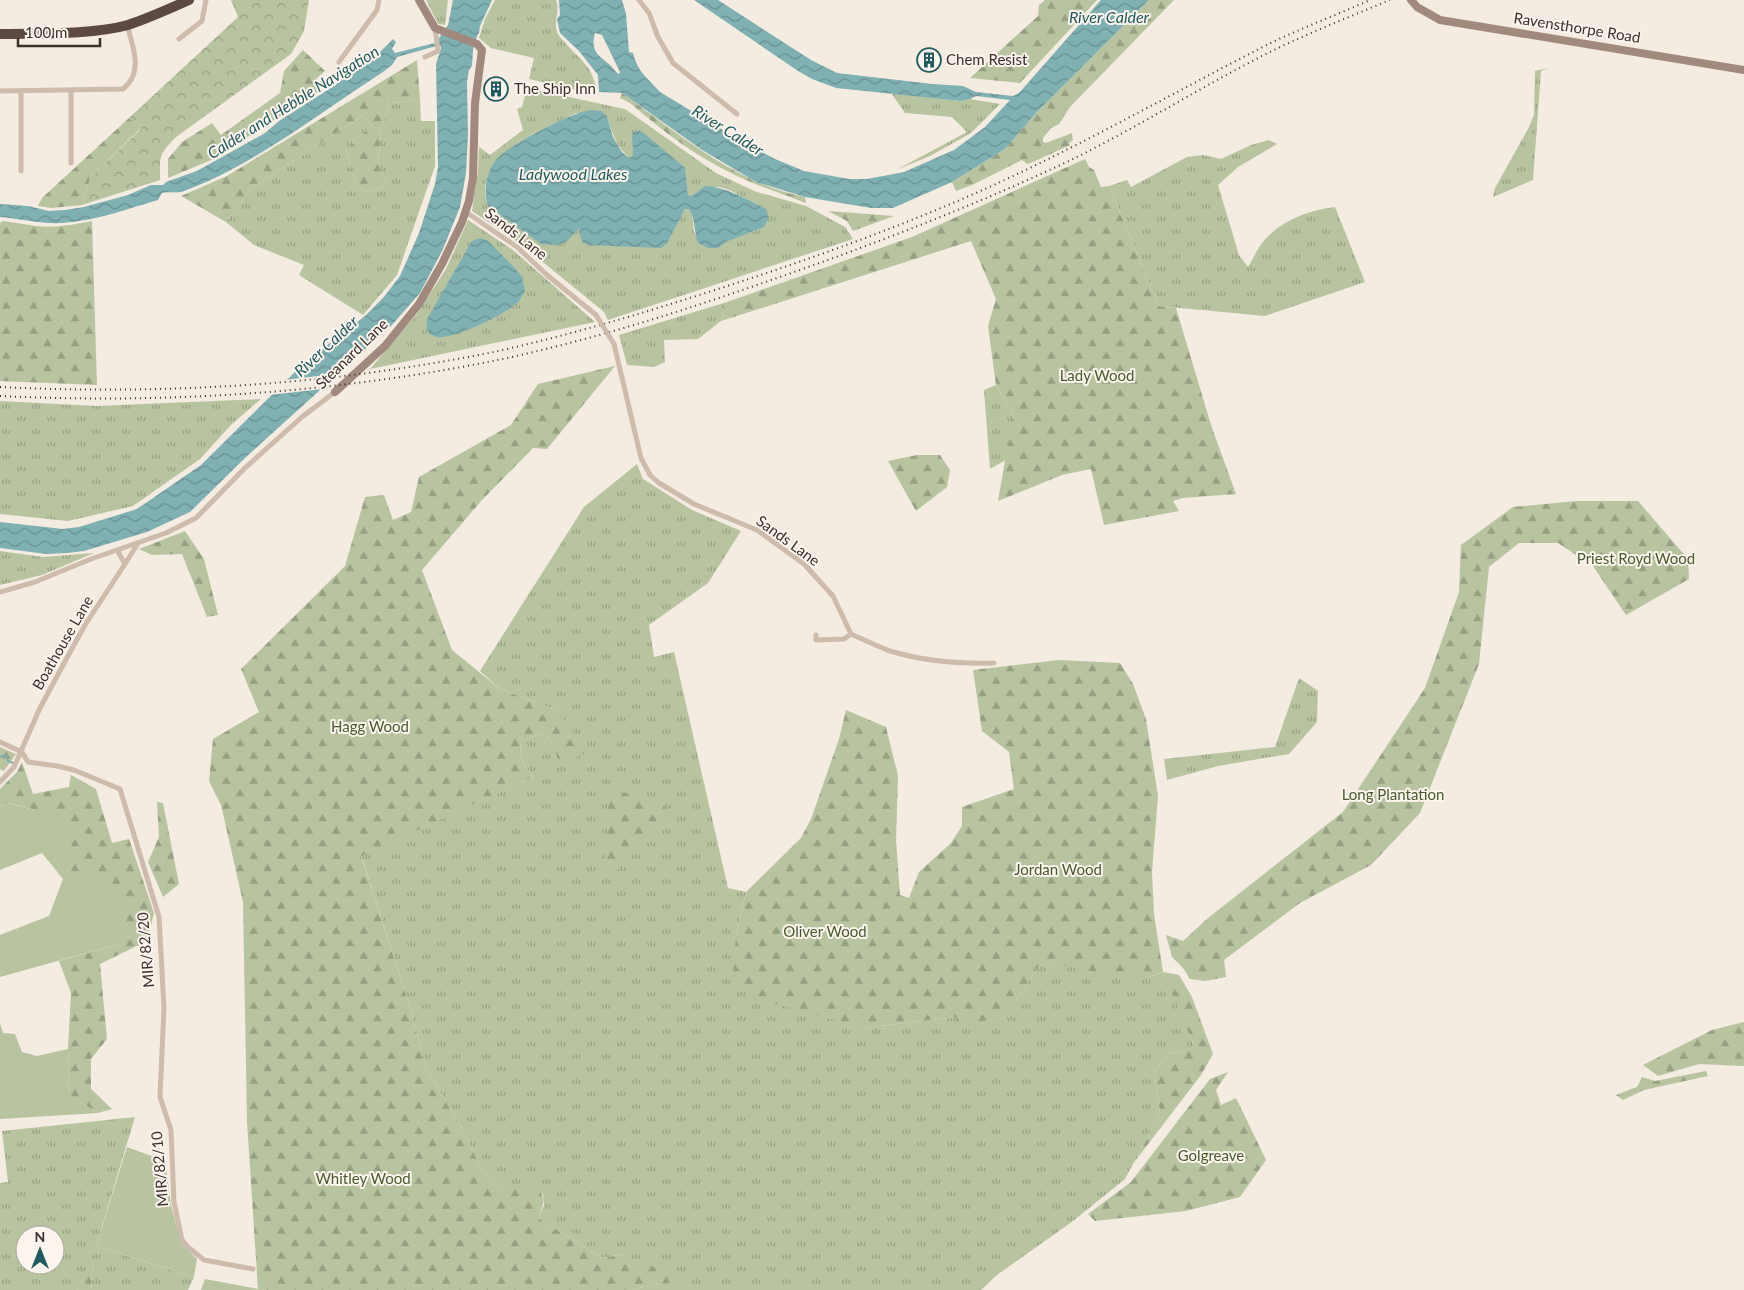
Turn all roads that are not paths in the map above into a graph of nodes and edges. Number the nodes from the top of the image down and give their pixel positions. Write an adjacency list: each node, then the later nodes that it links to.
1 (189, 0): 7 (highway)
2 (206, 0): 10 (street)
3 (379, 0): 12 (street)
4 (419, 0): 8 (street)
5 (638, 0): 17 (street)
6 (1411, 0): 13 (street, Ravensthorpe Road)
7 (127, 25): 9 (highway); 14 (street)
8 (437, 33): 11 (street); 20 (street, Steanard Lane)
9 (0, 34)
10 (179, 39)
11 (425, 57)
12 (339, 62)
13 (1744, 70)
14 (71, 90): 16 (street); 18 (street)
15 (0, 91): 16 (street)
16 (21, 91): 19 (street)
17 (737, 114)
18 (72, 163)
19 (21, 171)
20 (466, 212): 21 (street, Steanard Lane); 26 (street, Sands Lane, bridge)
21 (335, 392): 22 (street, Steanard Lane)
22 (139, 543): 23 (street, Steanard Lane); 24 (street, Boathouse Lane)
23 (117, 550): 24 (street); 25 (street, Steanard Lane)
24 (125, 564): 30 (street, Boathouse Lane)
25 (0, 592)
26 (851, 634): 27 (street); 28 (street)
27 (816, 635)
28 (994, 663)
29 (0, 742): 30 (street)
30 (22, 752): 31 (street, Boathouse Lane); 32 (street, MIR/82/20)
31 (0, 782)
32 (160, 1097): 33 (street, MIR/82/10)
33 (253, 1269)

